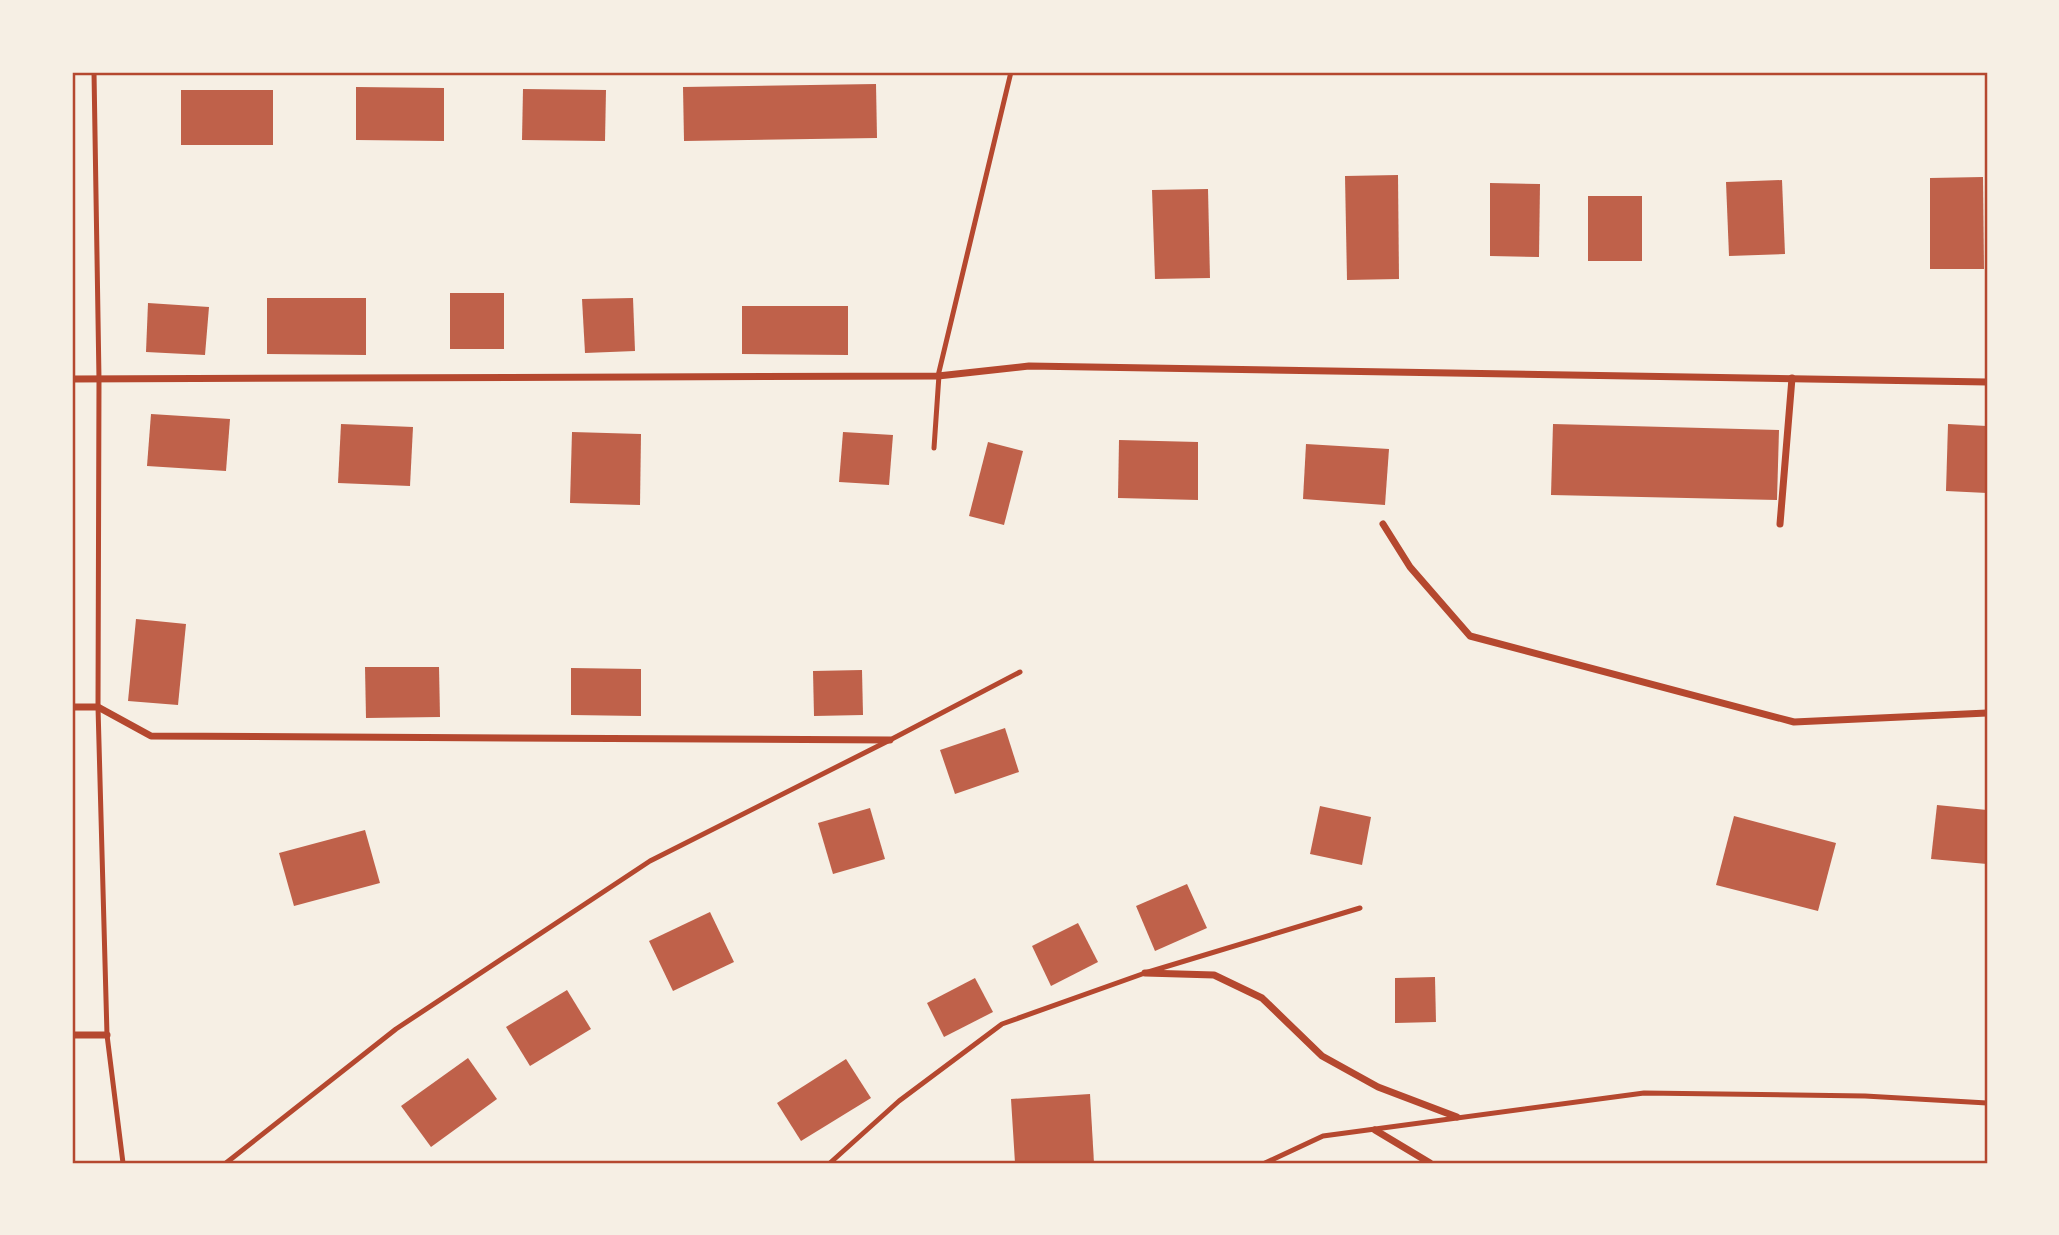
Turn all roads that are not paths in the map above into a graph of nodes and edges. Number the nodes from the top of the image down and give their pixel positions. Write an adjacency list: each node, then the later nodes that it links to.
1 (94, 72): 6 (lane)
2 (1012, 72): 3 (lane)
3 (939, 373): 4 (street); 6 (street); 8 (lane)
4 (1793, 378): 7 (street); 10 (street)
5 (72, 379): 6 (street)
6 (99, 379): 13 (lane)
7 (1987, 382)
8 (934, 448)
9 (1383, 524): 14 (street)
10 (1780, 524)
11 (1020, 672): 15 (lane)
12 (72, 707): 13 (street)
13 (98, 707): 15 (street); 19 (lane)
14 (1987, 713)
15 (890, 740): 24 (lane)
16 (1360, 908): 17 (lane)
17 (1145, 973): 21 (street); 25 (lane)
18 (72, 1035): 19 (street)
19 (107, 1035): 23 (lane)
20 (1987, 1103): 21 (lane)
21 (1457, 1117): 22 (lane)
22 (1375, 1130): 26 (lane); 27 (street)
23 (123, 1163)
24 (226, 1163)
25 (830, 1163)
26 (1265, 1163)
27 (1430, 1163)

